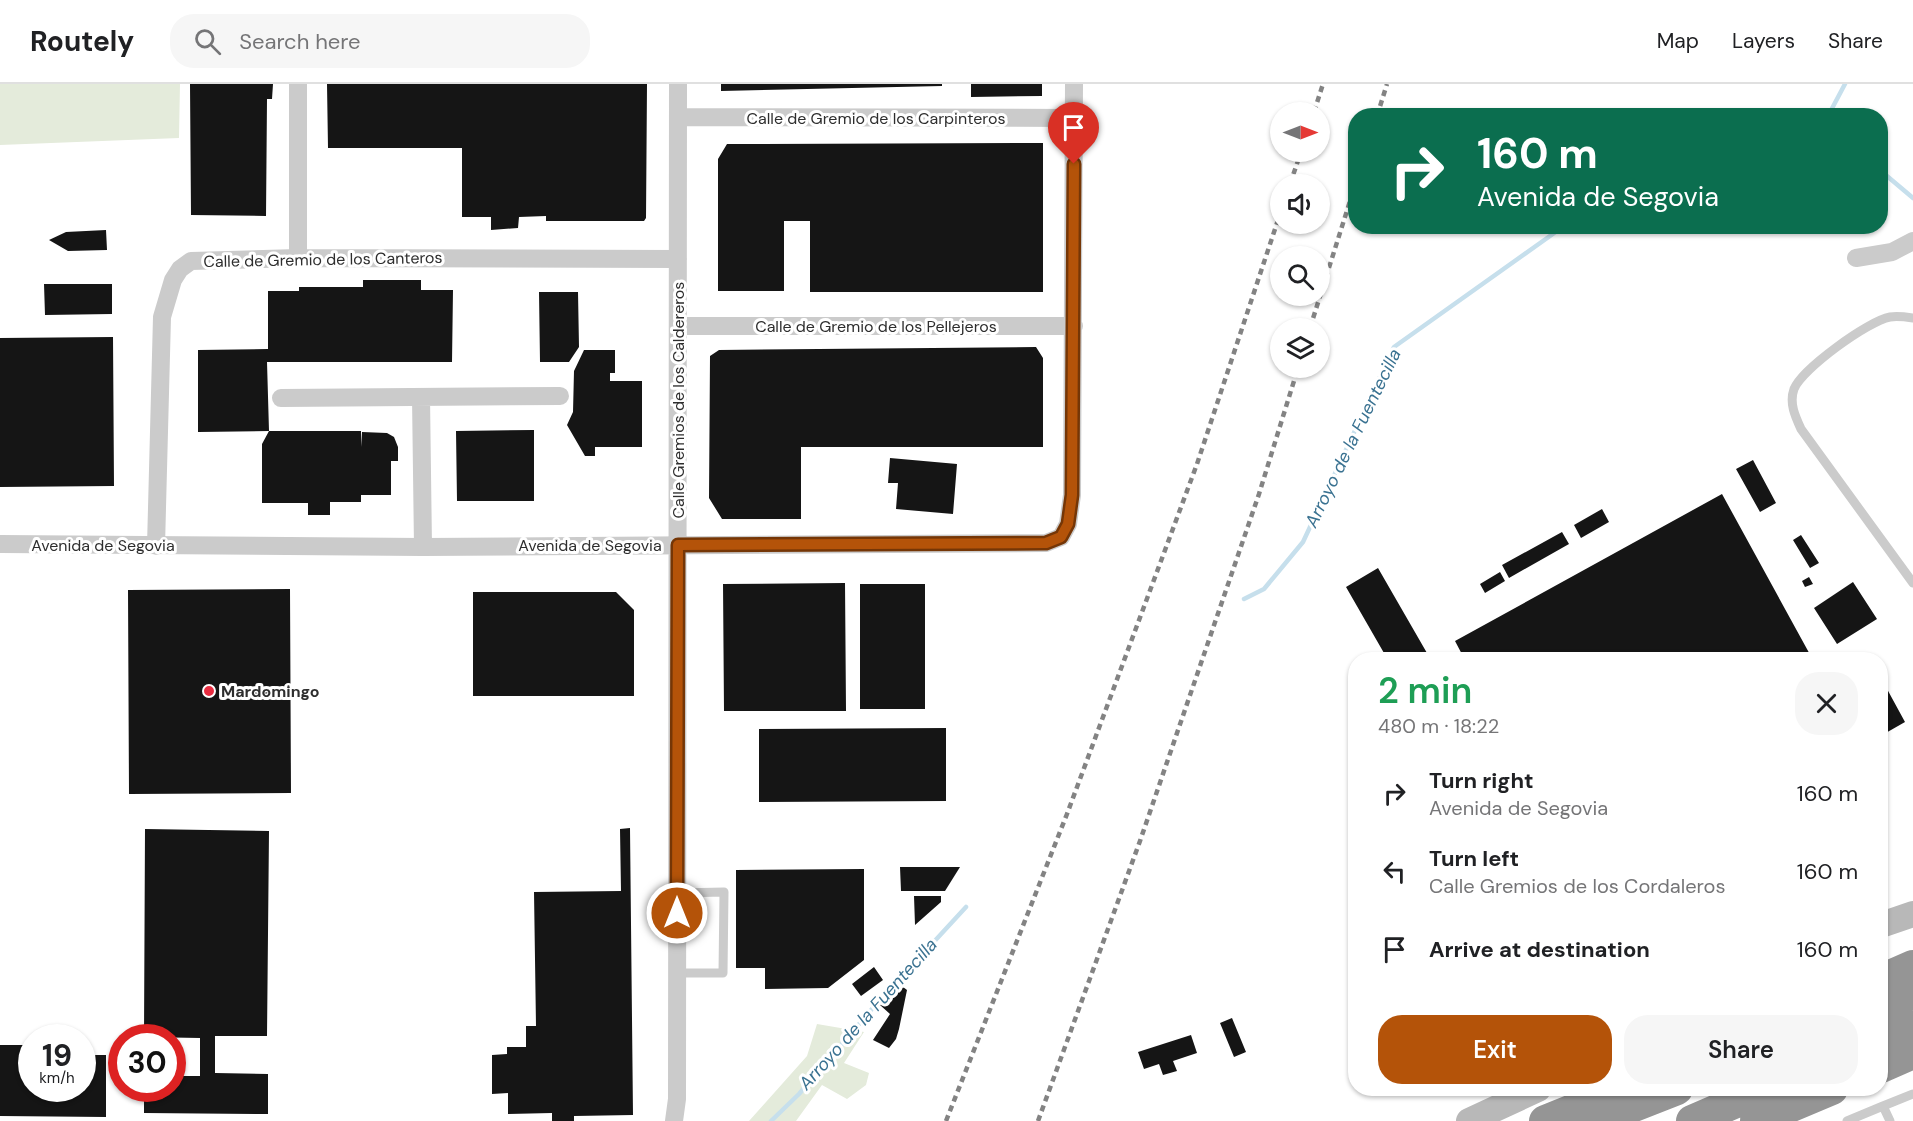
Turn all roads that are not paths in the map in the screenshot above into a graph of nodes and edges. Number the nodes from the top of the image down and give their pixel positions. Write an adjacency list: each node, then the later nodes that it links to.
1 (298, 84): 7 (street)
2 (678, 84): 4 (street, Calle Gremios de los Caldereros)
3 (1074, 84): 5 (street)
4 (678, 117): 5 (street, Calle de Gremio de los Carpinteros); 9 (street, Calle Gremios de los Caldereros)
5 (1074, 118): 12 (street)
6 (1913, 241): 8 (street)
7 (298, 258): 9 (street, Calle de Gremio de los Canteros); 18 (street, Calle de Gremio de los Canteros)
8 (1856, 258)
9 (678, 259): 11 (street, Calle Gremios de los Caldereros)
10 (1913, 318): 20 (lane)
11 (678, 326): 12 (street, Calle de Gremio de los Pellejeros); 17 (street, Calle Gremios de los Caldereros)
12 (1074, 326): 17 (street, Avenida de Segovia)
13 (560, 396): 14 (street)
14 (421, 397): 15 (street); 19 (street)
15 (281, 398)
16 (0, 544): 18 (street, Avenida de Segovia)
17 (678, 545): 19 (street, Avenida de Segovia); 21 (street, Calle Gremios de los Caldereros)
18 (156, 546): 19 (street, Avenida de Segovia)
19 (423, 547)
20 (1913, 583)
21 (677, 893): 25 (street, Calle Gremios de los Caldereros); 25 (lane)
22 (1913, 914): 23 (main road)
23 (1888, 923)
24 (1913, 966): 26 (highway)
25 (677, 973): 44 (street, Calle Gremios de los Caldereros)
26 (1888, 977)
27 (1913, 993): 28 (highway)
28 (1888, 1003)
29 (1913, 1026): 30 (highway)
30 (1888, 1037)
31 (1913, 1053): 33 (highway)
32 (1913, 1061): 34 (highway)
33 (1888, 1064)
34 (1888, 1070)
35 (1913, 1094): 43 (lane)
36 (1523, 1096): 45 (main road)
37 (1606, 1096): 46 (highway)
38 (1659, 1096): 47 (highway)
39 (1751, 1096): 48 (highway)
40 (1816, 1096): 42 (highway)
41 (1818, 1096): 42 (highway)
42 (1802, 1102): 49 (highway)
43 (1883, 1106): 50 (lane); 51 (lane)
44 (675, 1116)
45 (1469, 1121)
46 (1545, 1121)
47 (1596, 1121)
48 (1692, 1121)
49 (1756, 1121)
50 (1847, 1121)
51 (1890, 1121)

